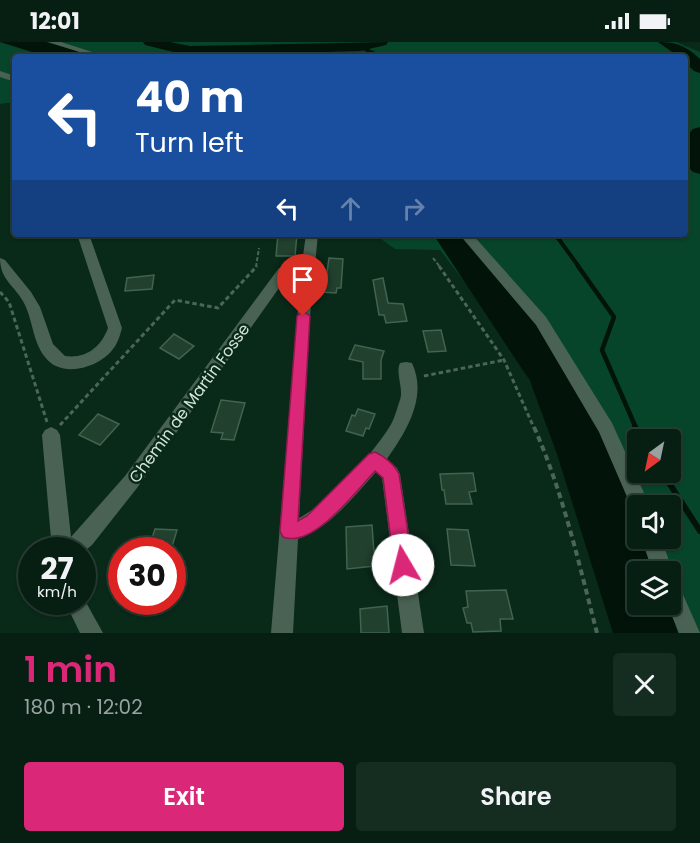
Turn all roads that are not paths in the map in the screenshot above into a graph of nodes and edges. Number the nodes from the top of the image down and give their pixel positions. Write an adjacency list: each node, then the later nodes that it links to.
1 (52, 42): 2 (street)
2 (94, 54)
3 (84, 237): 6 (street)
4 (312, 237): 7 (street)
5 (468, 237): 11 (street)
6 (0, 263)
7 (309, 268): 12 (street); 14 (street, Chemin de Martin Fosse)
8 (406, 374): 10 (street)
9 (51, 435): 13 (street)
10 (375, 460): 12 (street); 19 (street)
11 (636, 495)
12 (289, 531): 18 (street)
13 (61, 537)
14 (86, 537)
15 (681, 613): 20 (street)
16 (82, 615): 17 (street)
17 (92, 633)
18 (282, 633)
19 (413, 633)
20 (690, 633)

